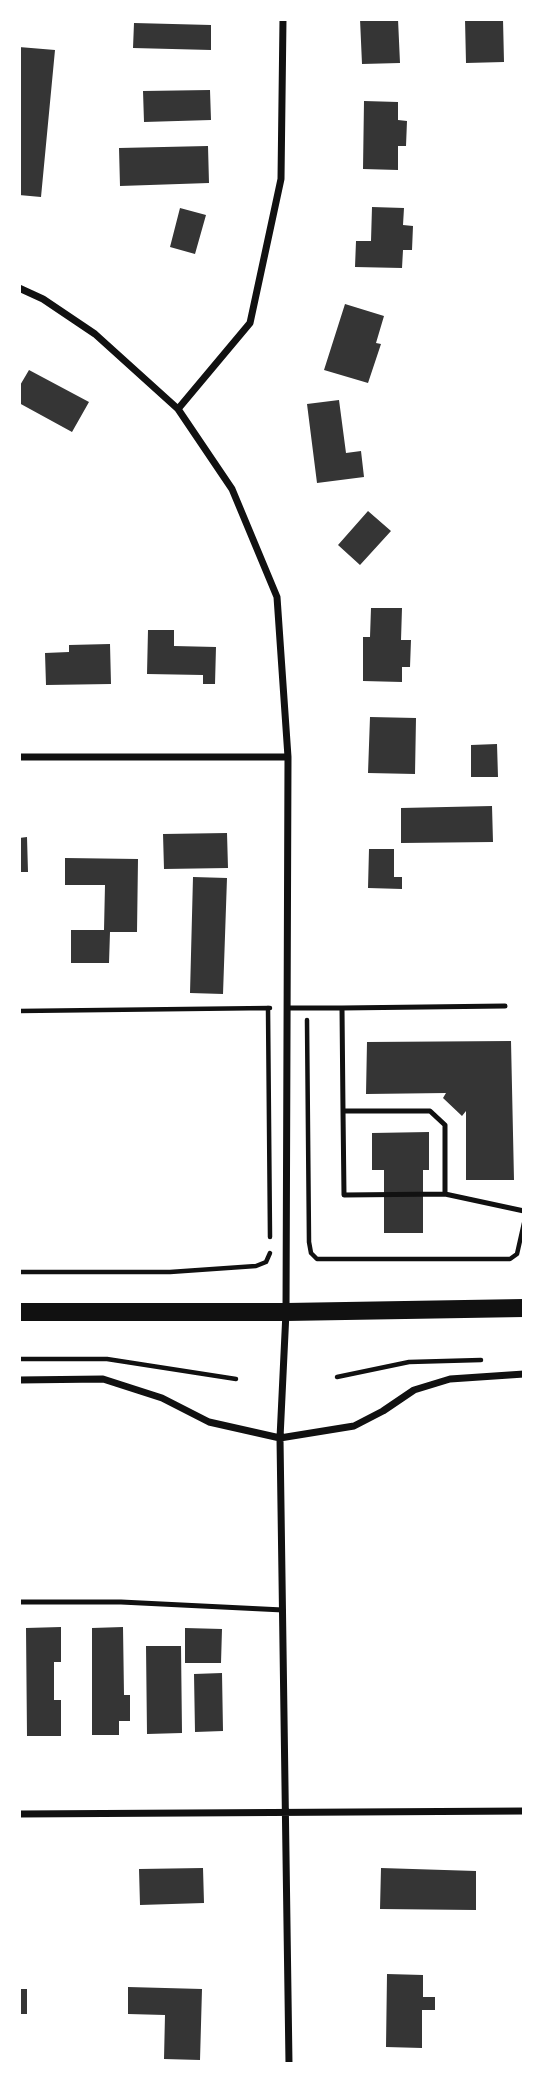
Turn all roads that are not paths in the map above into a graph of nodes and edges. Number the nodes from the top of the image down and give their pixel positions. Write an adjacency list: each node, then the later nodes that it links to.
1 (283, 19): 3 (street)
2 (19, 288): 3 (street)
3 (178, 410): 5 (street)
4 (19, 757): 5 (street)
5 (288, 757): 7 (street)
6 (505, 1006): 8 (lane)
7 (287, 1008): 8 (lane); 14 (street)
8 (342, 1008): 9 (lane)
9 (343, 1111): 10 (lane); 10 (lane)
10 (445, 1195): 11 (lane)
11 (524, 1211)
12 (524, 1308): 14 (main road)
13 (19, 1312): 14 (main road)
14 (286, 1312): 17 (street)
15 (524, 1374): 17 (street)
16 (19, 1380): 17 (street)
17 (280, 1438): 19 (street)
18 (19, 1602): 19 (lane)
19 (282, 1610): 21 (street)
20 (524, 1811): 21 (street)
21 (286, 1812): 22 (street); 23 (street)
22 (19, 1814)
23 (289, 2064)

